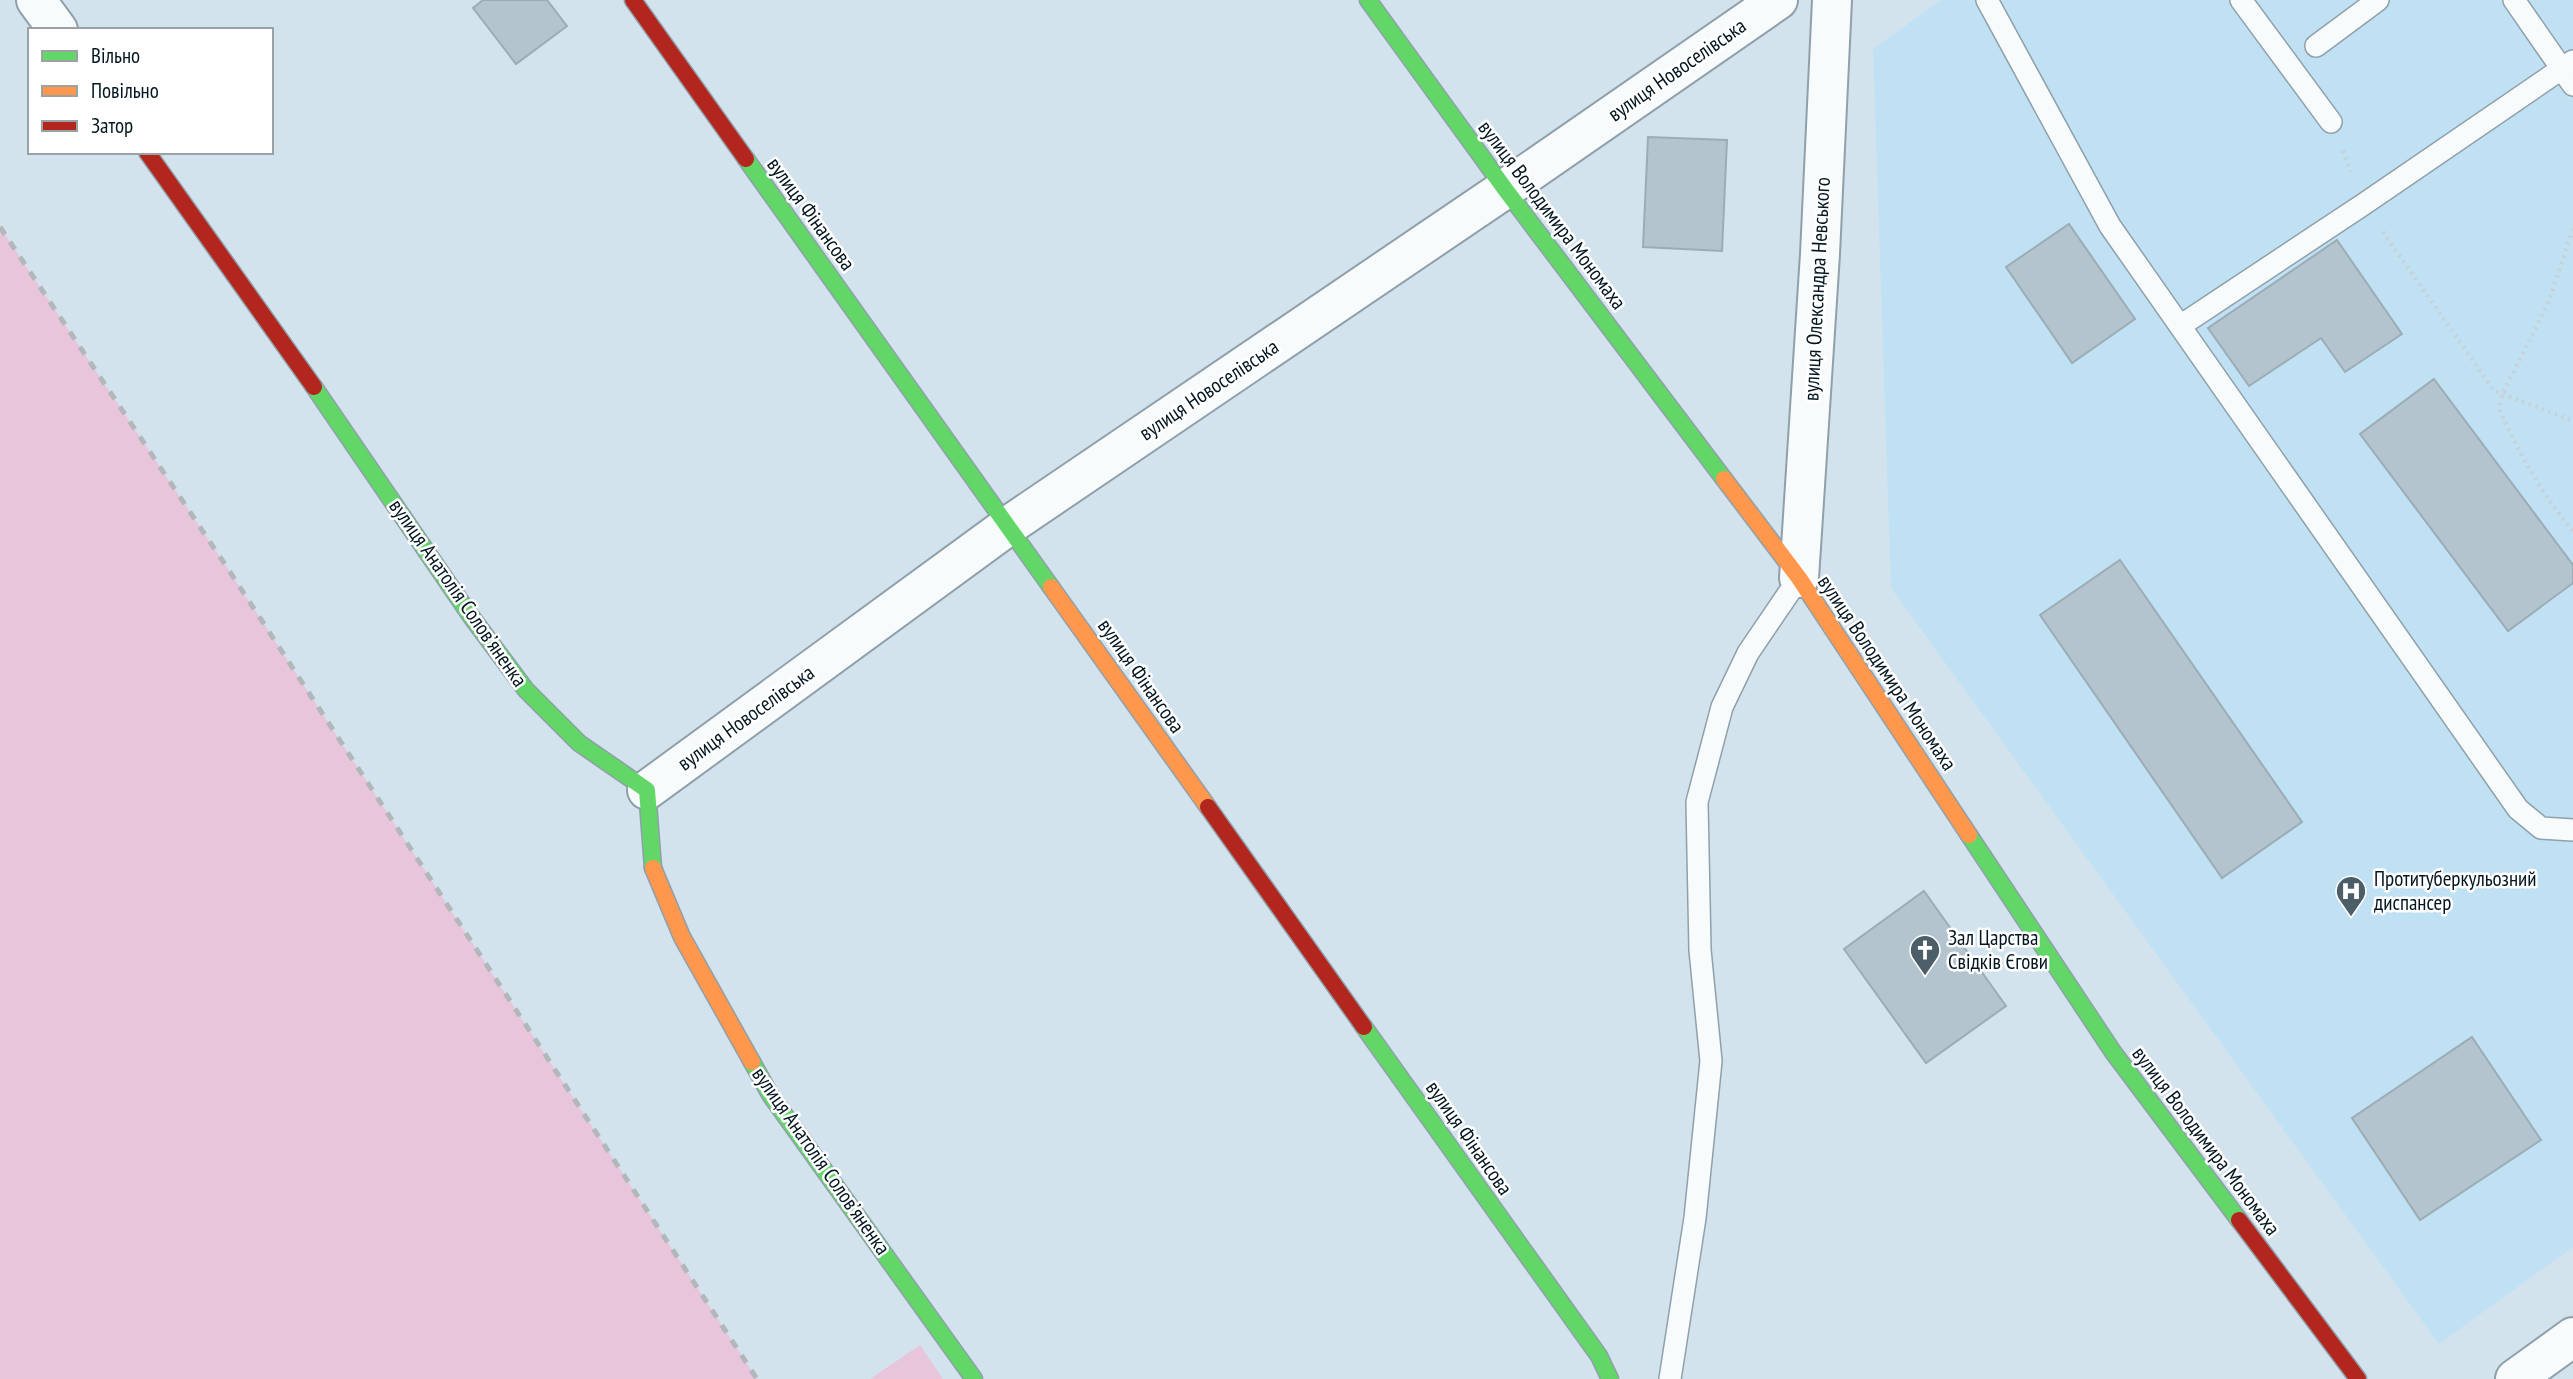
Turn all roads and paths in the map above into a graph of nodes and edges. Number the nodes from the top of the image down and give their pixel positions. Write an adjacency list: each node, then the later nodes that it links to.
1 (36, 0): 10 (street)
2 (633, 0): 20 (street, вулиця Фінансова)
3 (1368, 0): 15 (street, вулиця Володимира Мономаха)
4 (1778, 0): 15 (street, вулиця Новоселівська)
5 (1832, 0): 22 (street, вулиця Олександра Невського)
6 (1987, 0): 17 (lane)
7 (2241, 0): 13 (lane)
8 (2378, 0): 11 (lane)
9 (2514, 0): 12 (lane)
10 (57, 28)
11 (2316, 47)
12 (2569, 72): 17 (lane)
13 (2331, 121)
14 (148, 154): 23 (street, вулиця Анатолія Соловʼяненка)
15 (1505, 189): 20 (street, вулиця Новоселівська); 22 (street, вулиця Володимира Мономаха)
16 (2573, 229): 18 (path)
17 (2180, 326): 24 (lane)
18 (2502, 395): 19 (path); 21 (path)
19 (2573, 421)
20 (1008, 526): 23 (street, вулиця Новоселівська); 27 (street, вулиця Фінансова)
21 (2573, 532)
22 (1799, 578): 28 (lane); 29 (street, вулиця Володимира Мономаха)
23 (647, 790): 26 (street, вулиця Анатолія Соловʼяненка)
24 (2573, 830)
25 (2573, 1338): 30 (street)
26 (974, 1379)
27 (1610, 1379)
28 (1670, 1379)
29 (2358, 1379)
30 (2515, 1379)

